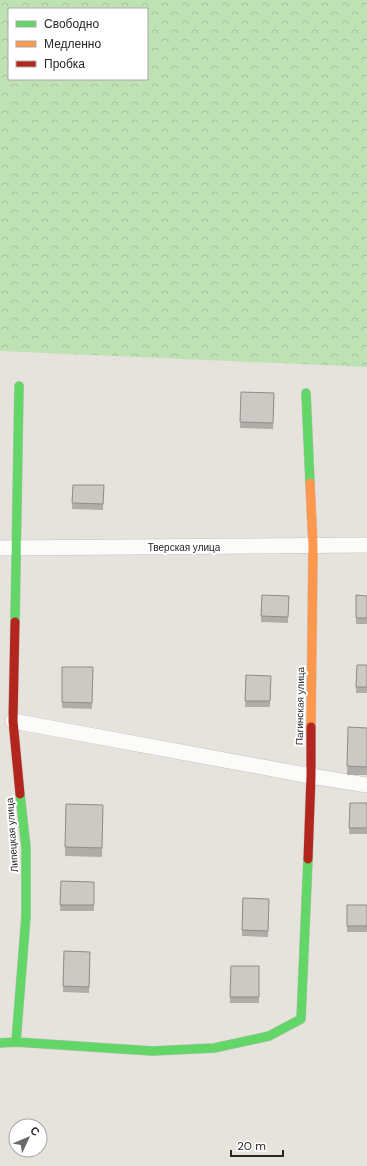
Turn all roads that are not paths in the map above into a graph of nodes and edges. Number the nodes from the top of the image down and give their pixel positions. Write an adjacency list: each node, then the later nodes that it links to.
1 (19, 386): 6 (street, Липецкая улица)
2 (306, 393): 4 (street, Пагинская улица)
3 (367, 545): 4 (street, Тверская улица)
4 (313, 546): 6 (street, Тверская улица); 8 (street, Пагинская улица)
5 (0, 548): 6 (street, Тверская улица)
6 (17, 548): 7 (street, Липецкая улица)
7 (14, 722): 8 (street); 10 (street, Липецкая улица)
8 (310, 776): 9 (street); 10 (street, Пагинская улица)
9 (367, 785)
10 (16, 1042): 11 (street)
11 (0, 1043)

